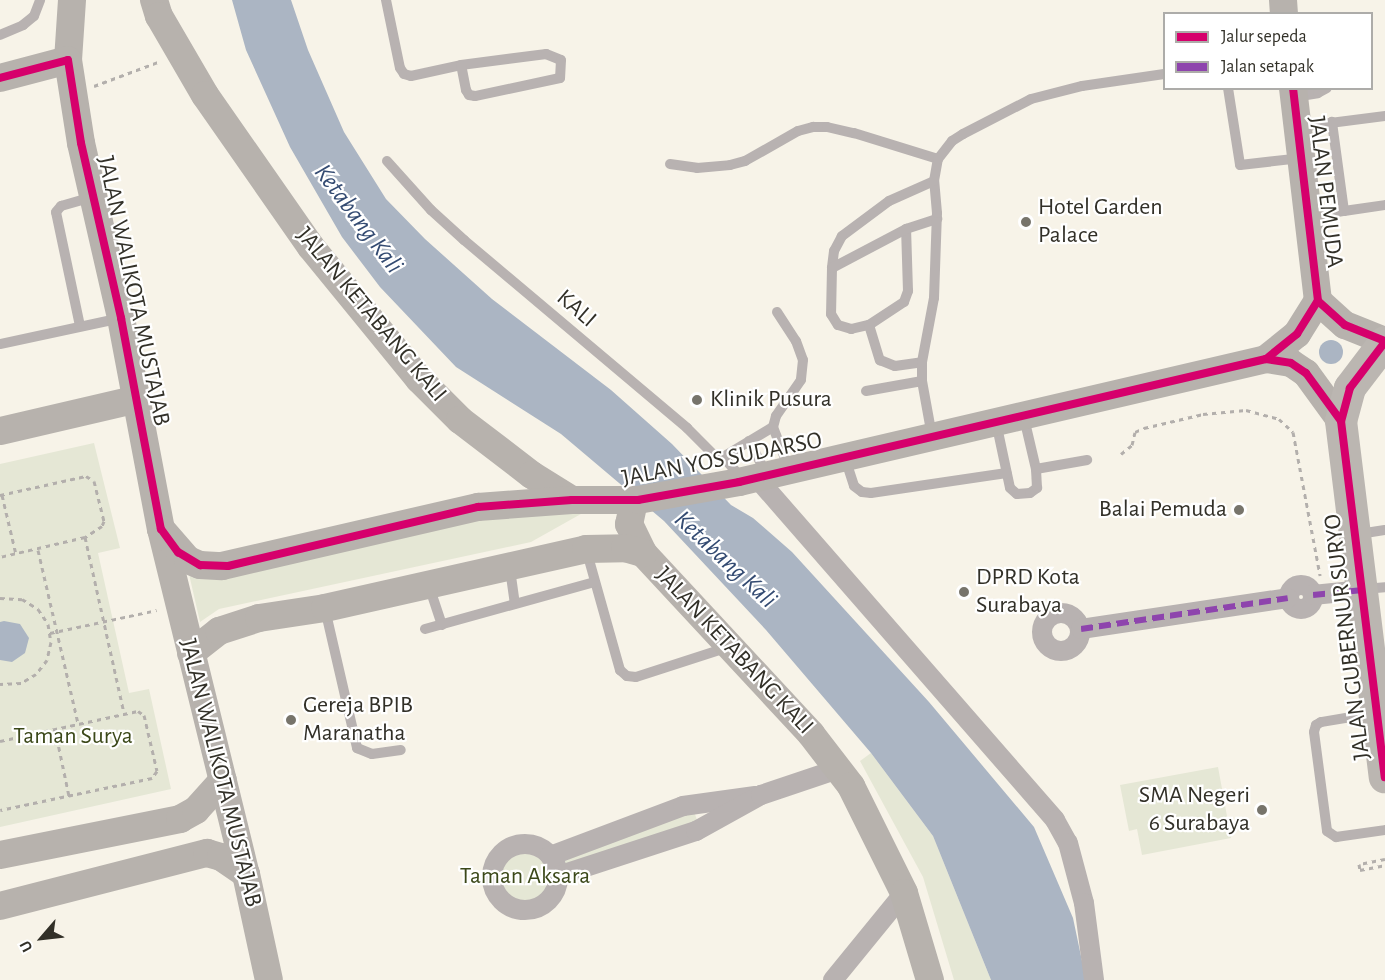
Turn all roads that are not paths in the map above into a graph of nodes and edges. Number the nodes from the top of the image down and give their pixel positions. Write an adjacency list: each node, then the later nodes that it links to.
1 (40, 0): 6 (lane)
2 (72, 0): 7 (main road, JALAN WALIKOTA MUSTAJAB)
3 (138, 0): 14 (main road, JALAN KETABANG KALI)
4 (154, 0): 14 (main road, JALAN KETABANG KALI)
5 (386, 0): 8 (lane)
6 (0, 35)
7 (68, 60): 10 (main road); 23 (main road, JALAN WALIKOTA MUSTAJAB)
8 (461, 65): 8 (lane)
9 (1163, 74): 19 (lane)
10 (0, 78)
11 (1228, 90): 18 (lane)
12 (1323, 90): 13 (lane)
13 (1293, 93): 17 (main road, JALAN PEMUDA)
14 (205, 96): 55 (main road, JALAN KETABANG KALI)
15 (1385, 116): 16 (lane)
16 (1332, 122): 17 (lane); 25 (lane)
17 (1298, 128): 18 (main road, JALAN PEMUDA)
18 (1302, 158): 26 (main road, JALAN PEMUDA)
19 (938, 159): 21 (lane); 22 (lane)
20 (387, 161): 49 (lane, KALI)
21 (670, 164)
22 (934, 181): 27 (lane); 29 (lane)
23 (94, 197): 32 (main road, JALAN WALIKOTA MUSTAJAB); 34 (lane)
24 (1385, 205): 25 (lane)
25 (1344, 211): 26 (lane)
26 (1309, 217): 30 (main road, JALAN PEMUDA)
27 (937, 219): 28 (lane); 38 (lane)
28 (906, 229): 29 (lane); 33 (lane)
29 (832, 268): 33 (lane)
30 (1318, 301): 35 (main road, JALAN PEMUDA); 37 (main road, JALAN PEMUDA)
31 (777, 312): 45 (lane)
32 (121, 318): 34 (lane); 41 (main road, JALAN WALIKOTA MUSTAJAB)
33 (869, 325): 38 (lane)
34 (80, 326): 36 (lane)
35 (1385, 342): 43 (main road, JALAN GUBERNUR SURYO)
36 (0, 344)
37 (1266, 359): 42 (main road, JALAN YOS SUDARSO); 43 (main road, JALAN GUBERNUR SURYO)
38 (922, 362): 39 (lane)
39 (922, 381): 40 (lane); 47 (lane)
40 (866, 391)
41 (137, 399): 46 (main road); 57 (main road, JALAN WALIKOTA MUSTAJAB)
42 (1023, 415): 44 (main road, JALAN YOS SUDARSO); 52 (lane)
43 (1341, 421): 58 (main road, JALAN GUBERNUR SURYO)
44 (996, 422): 47 (main road, JALAN YOS SUDARSO); 53 (lane)
45 (773, 427): 48 (lane); 54 (lane)
46 (0, 431)
47 (932, 436): 50 (main road, JALAN YOS SUDARSO)
48 (749, 441): 49 (lane); 54 (lane)
49 (723, 457): 54 (lane, KALI)
50 (844, 457): 53 (lane); 54 (main road, JALAN YOS SUDARSO)
51 (1087, 460): 52 (lane)
52 (1036, 469): 53 (lane)
53 (1007, 473)
54 (759, 477): 56 (main road, JALAN YOS SUDARSO); 90 (street)
55 (572, 500): 56 (main road, JALAN YOS SUDARSO); 57 (main road, JALAN YOS SUDARSO)
56 (636, 501): 60 (main road, JALAN KETABANG KALI)
57 (161, 529): 71 (main road, JALAN WALIKOTA MUSTAJAB)
58 (1370, 532): 64 (main road, JALAN GUBERNUR SURYO)
59 (586, 549): 60 (main road); 61 (main road); 62 (lane)
60 (643, 553): 70 (main road, JALAN KETABANG KALI)
61 (510, 568): 63 (main road); 65 (lane)
62 (595, 582): 65 (lane); 70 (lane)
63 (429, 585): 66 (main road); 67 (lane)
64 (1374, 588): 69 (street); 72 (main road, JALAN GUBERNUR SURYO)
65 (515, 604): 67 (lane)
66 (325, 608): 71 (main road); 73 (lane)
67 (442, 625): 68 (lane)
68 (425, 629)
69 (1081, 630)
70 (730, 647): 74 (main road, JALAN KETABANG KALI)
71 (191, 653): 76 (main road, JALAN WALIKOTA MUSTAJAB)
72 (1380, 706): 75 (main road, JALAN GUBERNUR SURYO); 79 (lane)
73 (401, 750)
74 (835, 769): 77 (street); 85 (main road, JALAN KETABANG KALI)
75 (1385, 777)
76 (223, 780): 78 (main road); 83 (main road, JALAN WALIKOTA MUSTAJAB)
77 (761, 795): 82 (street); 84 (street)
78 (180, 819): 80 (main road); 81 (main road)
79 (1385, 830)
80 (0, 855)
81 (189, 856): 83 (main road); 86 (main road)
82 (550, 856): 84 (street); 84 (street)
83 (246, 873): 87 (main road, JALAN WALIKOTA MUSTAJAB)
84 (558, 876)
85 (904, 893): 88 (street); 89 (main road, JALAN KETABANG KALI)
86 (0, 906)
87 (269, 980)
88 (832, 980)
89 (930, 980)
90 (1094, 980)

